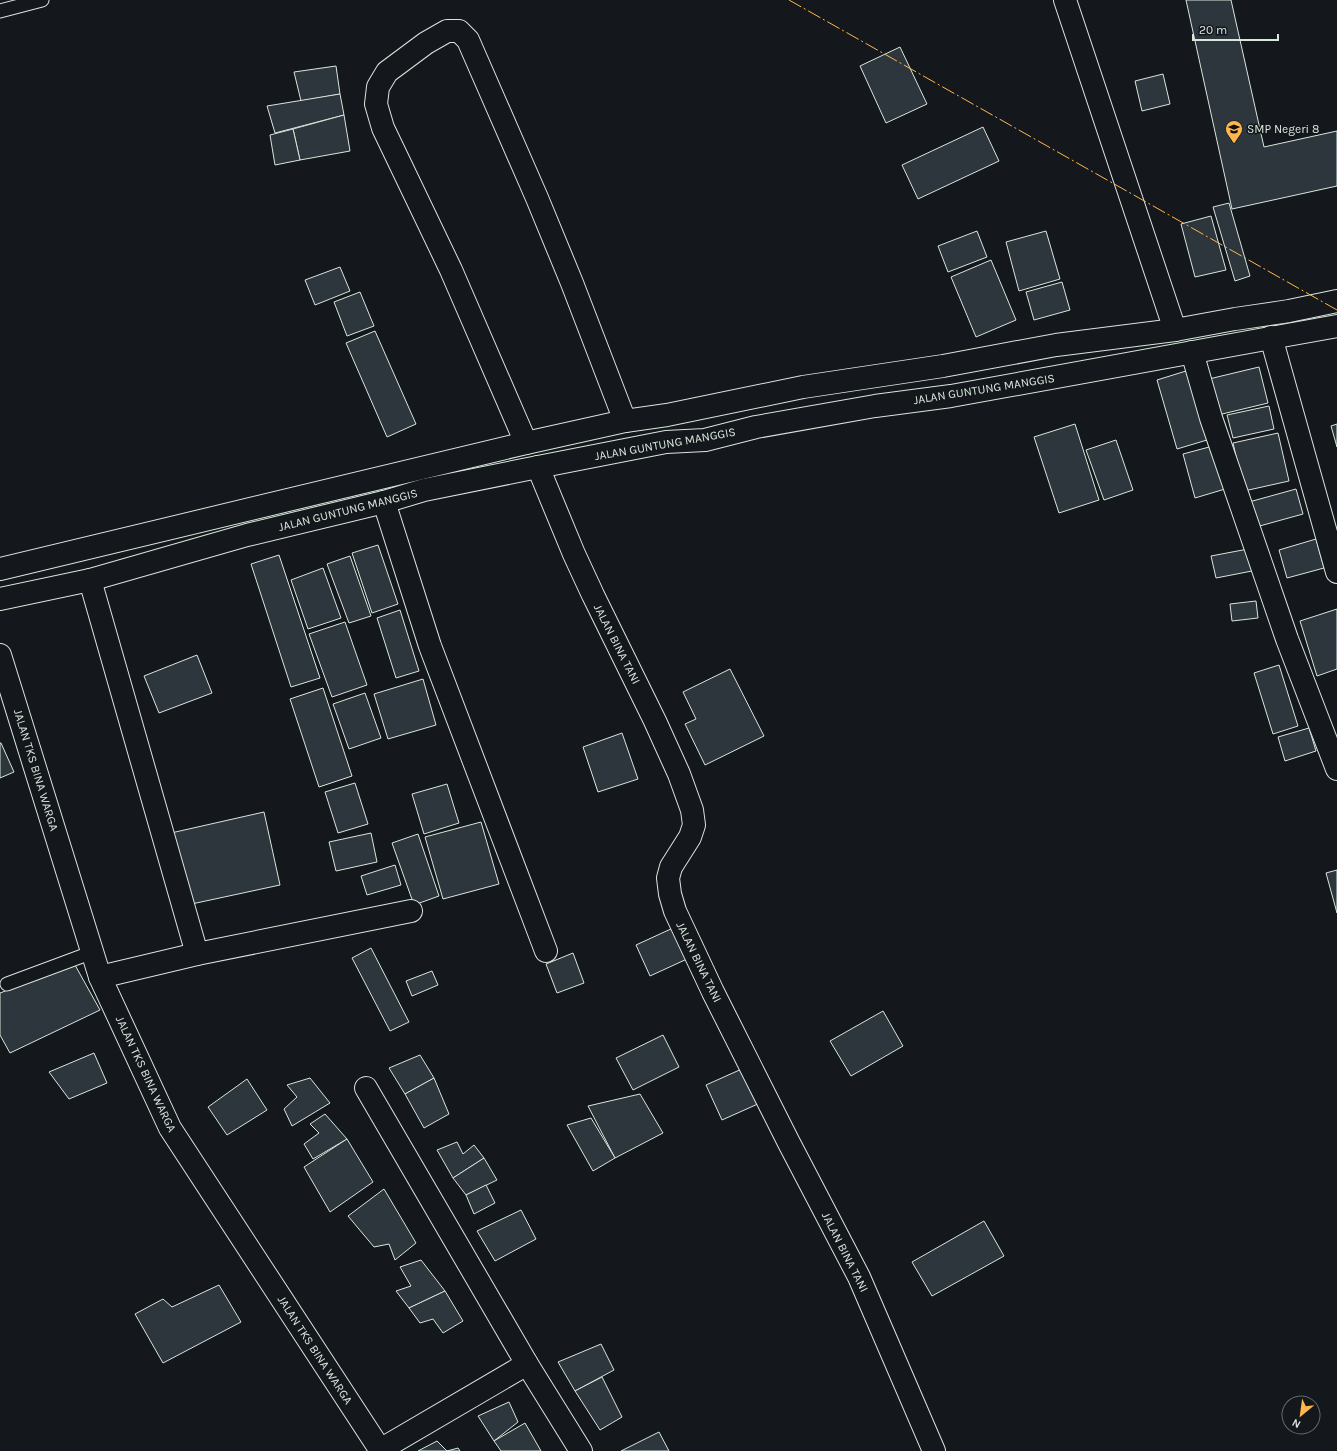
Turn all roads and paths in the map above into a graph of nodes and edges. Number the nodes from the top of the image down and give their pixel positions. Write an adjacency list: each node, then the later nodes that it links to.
1 (42, 0): 3 (lane)
2 (1065, 0): 6 (street)
3 (0, 11)
4 (1337, 301): 6 (street, JALAN GUNTUNG MANGGIS)
5 (1337, 326): 7 (street, JALAN GUNTUNG MANGGIS)
6 (1175, 330): 9 (street, JALAN GUNTUNG MANGGIS)
7 (1271, 337): 8 (street, JALAN GUNTUNG MANGGIS); 14 (street)
8 (1192, 352): 11 (street, JALAN GUNTUNG MANGGIS); 18 (street)
9 (625, 420): 10 (street, JALAN GUNTUNG MANGGIS); 10 (street)
10 (526, 443): 13 (street, JALAN GUNTUNG MANGGIS)
11 (538, 467): 12 (street, JALAN GUNTUNG MANGGIS); 29 (street, JALAN BINA TANI)
12 (384, 502): 15 (street, JALAN GUNTUNG MANGGIS); 20 (street)
13 (0, 569)
14 (1337, 572)
15 (90, 580): 16 (street, JALAN GUNTUNG MANGGIS); 22 (street)
16 (0, 599)
17 (0, 656): 21 (street, JALAN TKS BINA WARGA)
18 (1337, 769)
19 (412, 911): 22 (street)
20 (546, 951)
21 (93, 952): 23 (street, JALAN TKS BINA WARGA); 24 (lane)
22 (197, 954): 23 (street)
23 (100, 977): 27 (street, JALAN TKS BINA WARGA)
24 (7, 984)
25 (366, 1088): 26 (street)
26 (527, 1364): 27 (street); 28 (street)
27 (381, 1451)
28 (581, 1451)
29 (934, 1451)

